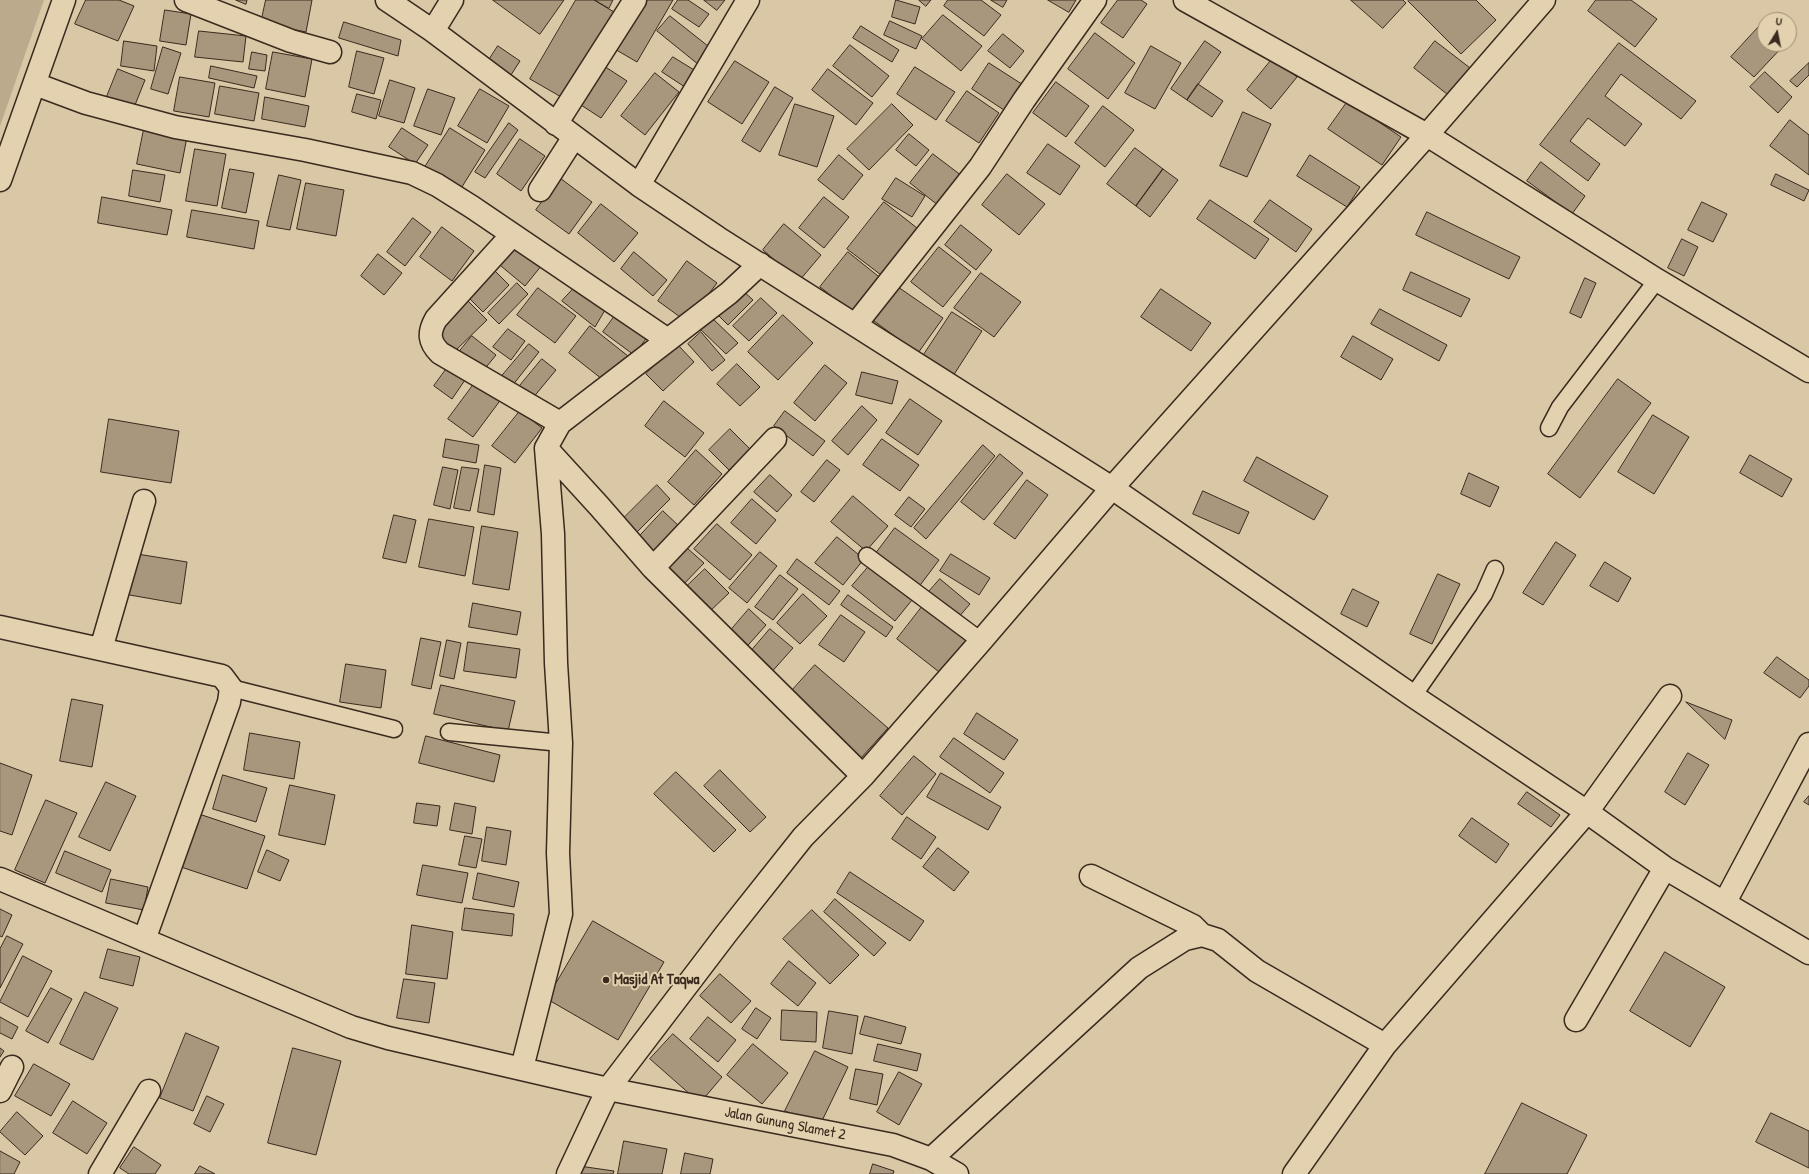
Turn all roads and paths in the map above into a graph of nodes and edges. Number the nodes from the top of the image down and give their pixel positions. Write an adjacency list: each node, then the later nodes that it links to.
1 (64, 0): 12 (street)
2 (186, 0): 11 (street)
3 (387, 0): 10 (street)
4 (452, 0): 10 (street)
5 (635, 0): 13 (street)
6 (748, 0): 17 (street)
7 (1095, 0): 22 (street)
8 (1185, 0): 14 (street)
9 (1544, 0): 14 (street)
10 (433, 32): 13 (street)
11 (330, 52)
12 (35, 84): 16 (street); 19 (street)
13 (556, 124): 15 (street)
14 (1427, 136): 21 (street); 29 (street)
15 (574, 137): 17 (street); 18 (street)
16 (0, 180)
17 (639, 185): 20 (street)
18 (540, 190)
19 (512, 235): 23 (street); 25 (street)
20 (760, 264): 22 (street); 23 (street)
21 (1657, 280): 24 (street); 26 (lane)
22 (856, 324): 29 (street)
23 (668, 340): 25 (street)
24 (1809, 371)
25 (560, 423): 28 (street)
26 (1549, 428)
27 (775, 440): 32 (street)
28 (546, 448): 32 (street); 42 (street)
29 (1112, 488): 35 (street); 38 (street)
30 (144, 501): 36 (street)
31 (867, 556): 35 (lane)
32 (653, 568): 44 (street)
33 (1496, 569): 38 (lane)
34 (0, 627): 36 (street)
35 (981, 641): 44 (street)
36 (101, 649): 37 (street)
37 (231, 688): 40 (lane); 51 (street)
38 (1413, 696): 45 (street)
39 (1670, 696): 45 (street)
40 (394, 729)
41 (449, 732): 42 (lane)
42 (561, 743): 56 (street)
43 (1809, 744): 49 (street)
44 (863, 776): 57 (street)
45 (1587, 812): 46 (street); 54 (street)
46 (1665, 868): 49 (street); 53 (street)
47 (1091, 876): 50 (street)
48 (0, 879): 51 (street, Jalan Gunung Slamet 2)
49 (1725, 902): 52 (street)
50 (1202, 935): 54 (street); 60 (street)
51 (144, 940): 56 (street, Jalan Gunung Slamet 2)
52 (1809, 953)
53 (1576, 1020)
54 (1385, 1045): 64 (street)
55 (12, 1068): 58 (street)
56 (522, 1068): 57 (street, Jalan Gunung Slamet 2)
57 (608, 1089): 60 (street, Jalan Gunung Slamet 2); 62 (street)
58 (0, 1091)
59 (149, 1091): 61 (street)
60 (931, 1159): 63 (street, Jalan Gunung Slamet 2)
61 (100, 1174)
62 (568, 1174)
63 (957, 1174)
64 (1294, 1174)

